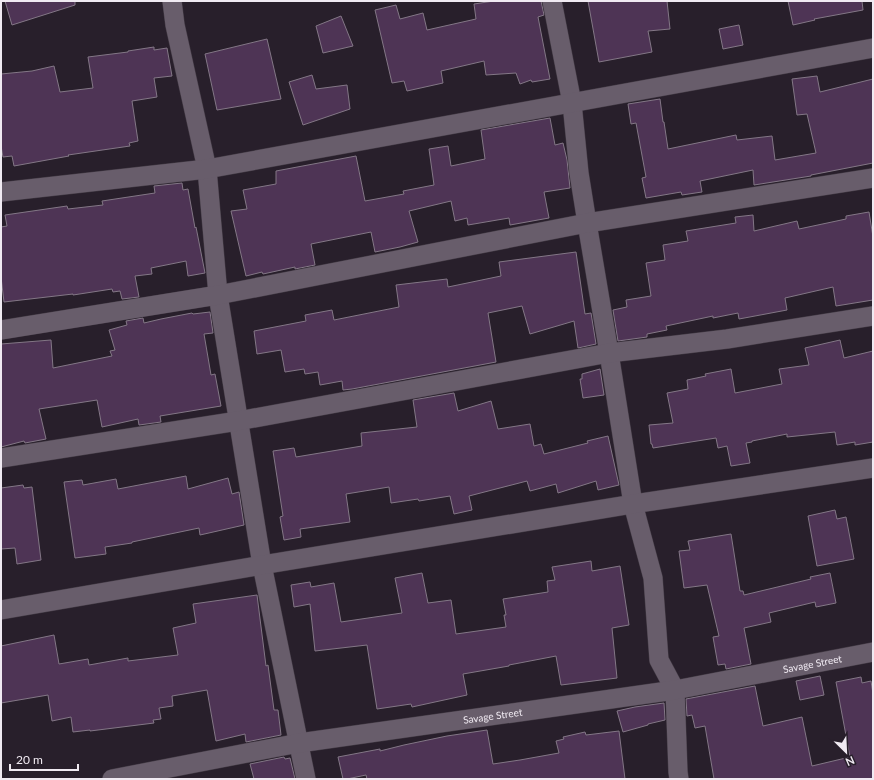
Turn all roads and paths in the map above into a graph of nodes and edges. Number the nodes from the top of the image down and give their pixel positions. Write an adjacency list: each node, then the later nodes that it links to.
1 (172, 1): 5 (street)
2 (552, 1): 4 (street)
3 (873, 48): 4 (street)
4 (572, 103): 5 (street); 8 (street)
5 (207, 169): 7 (street); 9 (street)
6 (873, 178): 8 (street)
7 (1, 192)
8 (587, 223): 9 (street); 12 (street)
9 (218, 295): 11 (street); 13 (street)
10 (873, 316): 12 (street)
11 (1, 330)
12 (609, 353): 13 (street); 16 (street)
13 (238, 421): 14 (street); 17 (street)
14 (1, 458)
15 (873, 468): 16 (street)
16 (633, 504): 17 (street); 20 (street)
17 (262, 565): 18 (street); 21 (street)
18 (1, 610)
19 (873, 652): 20 (street, Savage Street)
20 (675, 690): 21 (street, Savage Street); 24 (street)
21 (299, 743): 22 (street, Savage Street); 23 (street)
22 (112, 779)
23 (306, 779)
24 (679, 779)

